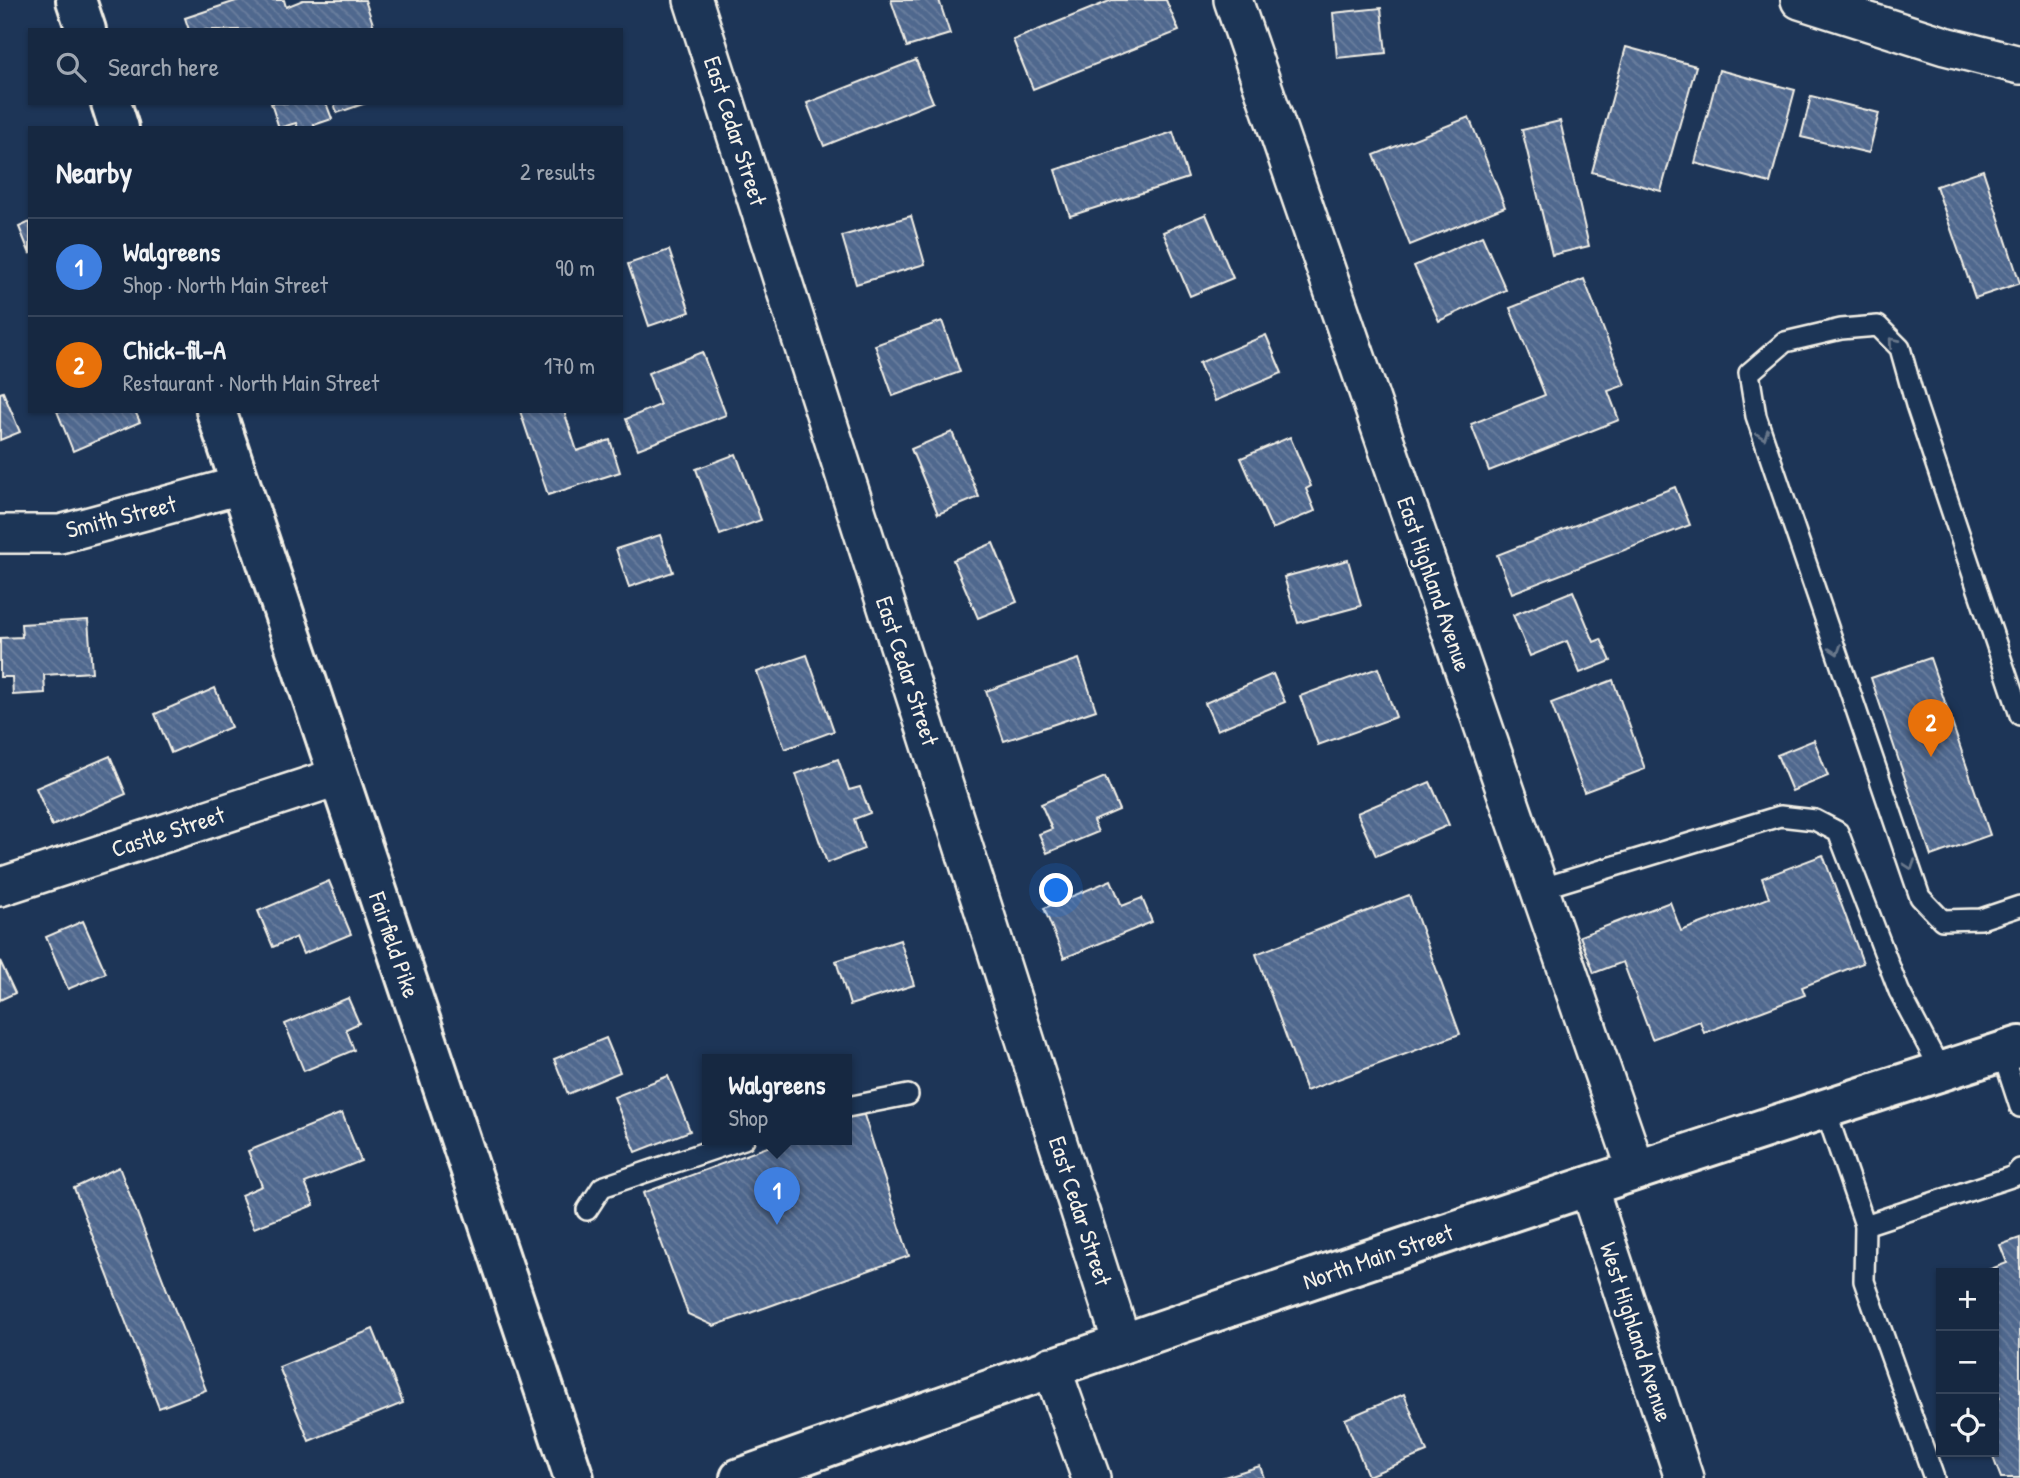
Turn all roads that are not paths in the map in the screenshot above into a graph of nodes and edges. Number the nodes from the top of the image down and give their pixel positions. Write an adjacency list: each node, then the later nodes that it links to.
1 (76, 0): 5 (main road)
2 (693, 0): 29 (street, East Cedar Street)
3 (1233, 0): 15 (street, East Highland Avenue)
4 (1800, 0): 6 (street)
5 (85, 28)
6 (2020, 65)
7 (112, 105): 8 (main road)
8 (118, 126)
9 (217, 413): 10 (main road, Fairfield Pike)
10 (241, 485): 11 (street, Smith Street); 13 (main road, Fairfield Pike)
11 (0, 534)
12 (2020, 715): 16 (lane, one-way to 16)
13 (337, 777): 14 (street, Castle Street); 31 (main road, Fairfield Pike)
14 (0, 887)
15 (1539, 890): 18 (lane); 24 (street, East Highland Avenue)
16 (2020, 906)
17 (2011, 1049): 18 (main road, North Main Street); 21 (lane)
18 (1941, 1071): 22 (main road, North Main Street)
19 (908, 1095): 20 (lane)
20 (852, 1106)
21 (2020, 1107)
22 (1825, 1109): 24 (main road, North Main Street); 28 (lane)
23 (726, 1145): 27 (lane)
24 (1636, 1169): 26 (main road, North Main Street)
25 (2020, 1169): 28 (lane)
26 (1588, 1186): 29 (main road, North Main Street); 34 (street, West Highland Avenue)
27 (587, 1210)
28 (1865, 1225): 35 (lane)
29 (1122, 1343): 30 (main road, North Main Street)
30 (1051, 1366): 32 (main road, North Main Street); 33 (street)
31 (574, 1478)
32 (740, 1478)
33 (1091, 1478)
34 (1684, 1478)
35 (1934, 1478)

